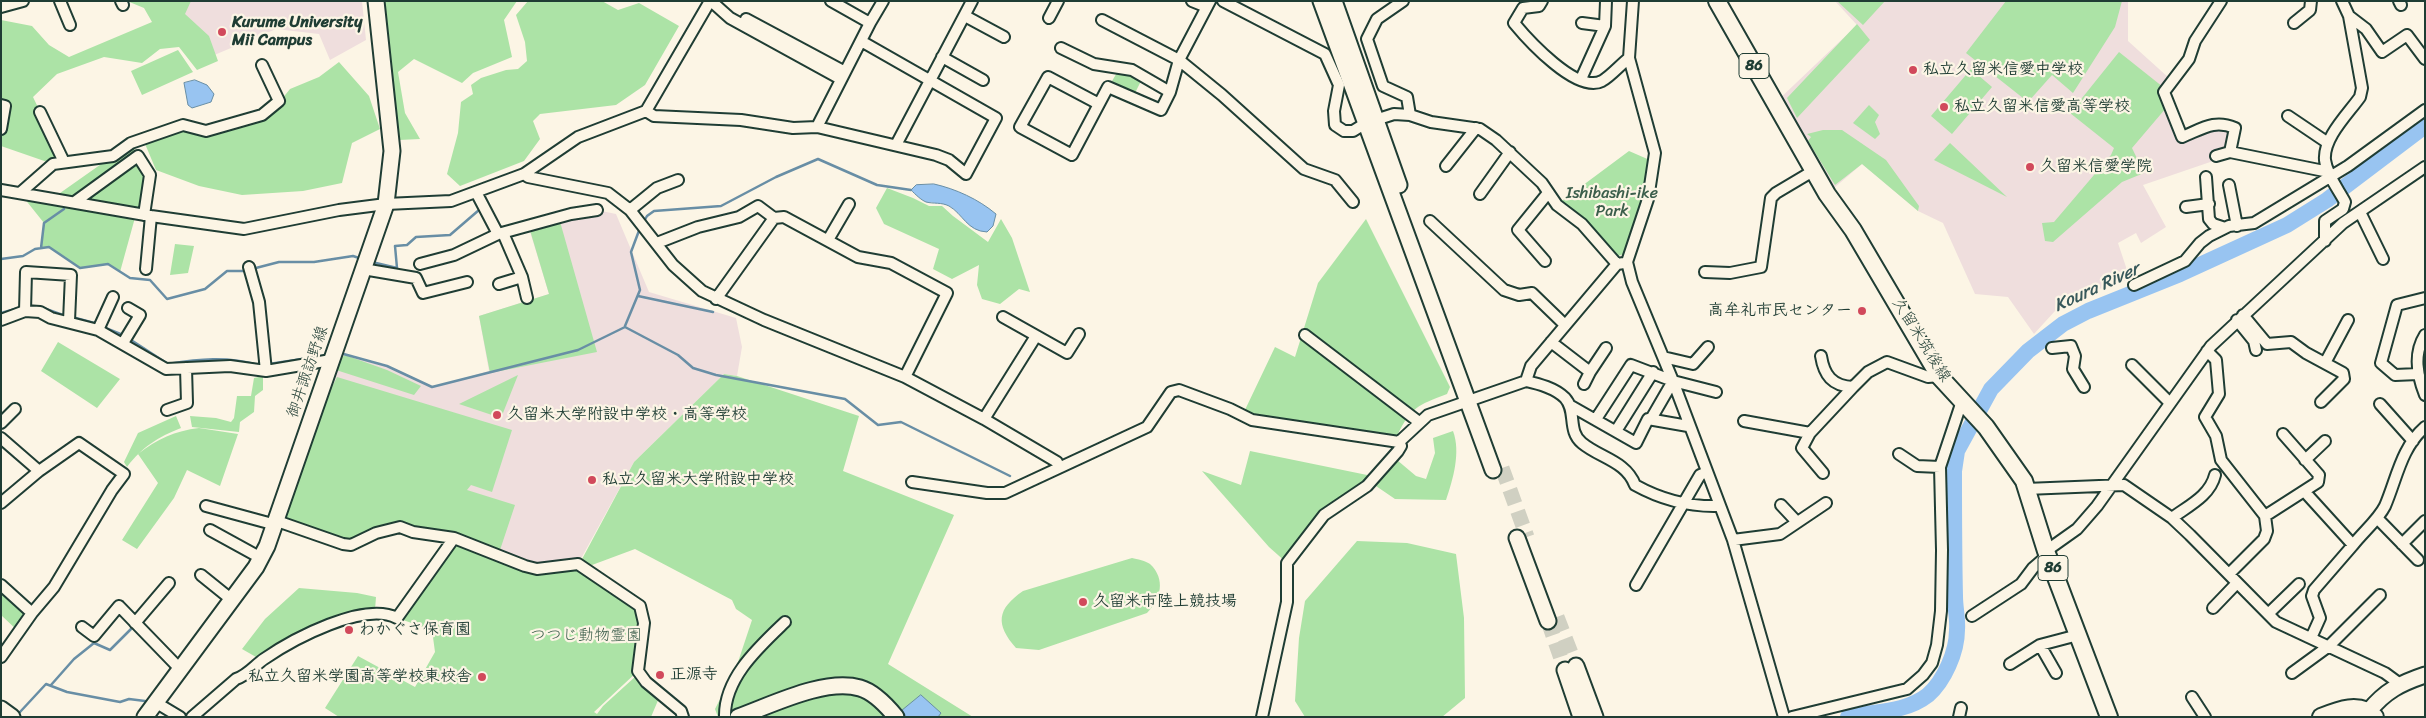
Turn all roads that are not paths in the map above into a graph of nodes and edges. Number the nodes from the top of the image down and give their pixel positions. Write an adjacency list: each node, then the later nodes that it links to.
1 (22, 1): 22 (street)
2 (60, 1): 30 (street)
3 (376, 1): 77 (street, 御井諏訪野線)
4 (711, 1): 40 (street); 48 (street)
5 (831, 1): 27 (street)
6 (883, 1): 27 (street)
7 (972, 1): 23 (street)
8 (1058, 1): 25 (street)
9 (1192, 1): 21 (street)
10 (1321, 1): 52 (street)
11 (1334, 1): 52 (street)
12 (1403, 1): 50 (street)
13 (1542, 1): 41 (street)
14 (1606, 1): 31 (street)
15 (1633, 1): 37 (street)
16 (1717, 1): 63 (main road, 久留米筑後線 / 86)
17 (2221, 1): 59 (street)
18 (2311, 1): 29 (street)
19 (2342, 1): 24 (street)
20 (1228, 2): 52 (street)
21 (1209, 4): 38 (street)
22 (1, 7)
23 (965, 16): 32 (street); 36 (street)
24 (2349, 16): 35 (street); 56 (street)
25 (1049, 18)
26 (1102, 20): 38 (street)
27 (870, 23): 33 (street)
28 (1582, 23): 31 (street)
29 (2294, 23)
30 (70, 25)
31 (1605, 26): 41 (street)
32 (1004, 37)
33 (861, 41): 40 (street); 42 (street)
34 (1061, 48): 44 (street)
35 (2423, 53)
36 (942, 57): 42 (street); 43 (street)
37 (1629, 58): 41 (street); 95 (street)
38 (1179, 60): 44 (street); 76 (street)
39 (262, 65): 61 (street)
40 (843, 76): 53 (street)
41 (1581, 79)
42 (929, 80): 57 (street); 57 (street)
43 (983, 80)
44 (1170, 92): 45 (street)
45 (1099, 104): 45 (street)
46 (1, 105): 55 (street)
47 (2425, 110): 66 (street)
48 (646, 111): 53 (street); 65 (street)
49 (40, 112): 61 (street)
50 (1410, 114): 52 (street); 54 (street)
51 (2288, 116): 56 (street)
52 (1371, 121): 148 (street)
53 (817, 127): 57 (street)
54 (1476, 128): 58 (street); 62 (street)
55 (1, 129)
56 (2328, 143): 66 (street)
57 (896, 145)
58 (1510, 152): 73 (street); 74 (street)
59 (2230, 152): 60 (street); 66 (street)
60 (2216, 156)
61 (64, 162): 72 (street)
62 (1446, 166)
63 (1814, 171): 100 (street); 139 (main road, 久留米筑後線 / 86)
64 (2424, 172): 83 (street)
65 (524, 174): 71 (street); 82 (street)
66 (2331, 176): 87 (street); 91 (street)
67 (2206, 178): 79 (street)
68 (678, 180): 82 (street)
69 (2229, 185): 87 (street)
70 (1, 190): 72 (street)
71 (476, 192): 77 (street); 89 (street)
72 (20, 193): 75 (street)
73 (1548, 193): 94 (street); 95 (street)
74 (1480, 194)
75 (76, 202): 84 (street); 84 (street)
76 (1353, 202)
77 (386, 204): 84 (street); 99 (street, 御井諏訪野線)
78 (849, 204): 90 (street)
79 (2209, 204): 80 (street); 88 (street)
80 (2186, 207)
81 (597, 210): 89 (street)
82 (630, 210): 92 (street)
83 (2360, 212): 91 (street); 93 (street)
84 (148, 216): 98 (street)
85 (774, 218): 90 (street); 92 (street); 108 (street)
86 (1430, 221): 116 (street)
87 (2237, 226): 88 (street)
88 (2225, 228): 104 (street)
89 (500, 233): 96 (street); 101 (street)
90 (828, 240): 140 (street)
91 (2325, 241): 112 (street)
92 (657, 243): 108 (street)
93 (2383, 259)
94 (1545, 261)
95 (1622, 263): 116 (street); 130 (street)
96 (420, 264)
97 (248, 267): 135 (street)
98 (146, 269)
99 (363, 269): 102 (street); 131 (street, 御井諏訪野線)
100 (1705, 272)
101 (522, 276): 103 (street); 106 (street)
102 (467, 282)
103 (499, 284)
104 (2134, 284)
105 (113, 297): 117 (street)
106 (527, 298)
107 (2425, 298): 138 (street)
108 (716, 299): 140 (street)
109 (128, 308): 123 (street)
110 (25, 311): 113 (street); 115 (street); 115 (street)
111 (1003, 317): 121 (street)
112 (2240, 317): 127 (street); 128 (street); 132 (street)
113 (1, 320)
114 (2348, 320): 132 (street)
115 (69, 321): 117 (street)
116 (1564, 324): 122 (street)
117 (98, 330): 123 (street)
118 (1079, 334): 121 (street)
119 (1306, 335): 160 (street)
120 (2425, 335): 138 (street)
121 (1036, 336): 156 (street)
122 (1551, 342): 136 (street); 142 (street)
123 (123, 343): 134 (street)
124 (1708, 347): 130 (street)
125 (1606, 348): 136 (street)
126 (2052, 348): 145 (street)
127 (2256, 350)
128 (2207, 351): 151 (street); 190 (street)
129 (1821, 356): 144 (street)
130 (1663, 357): 141 (street)
131 (331, 360): 135 (street); 195 (street, 御井諏訪野線)
132 (2325, 363): 150 (street)
133 (2132, 364): 151 (street)
134 (186, 368): 135 (street); 155 (street)
135 (266, 371)
136 (1590, 372): 143 (street)
137 (1653, 372): 141 (street); 157 (street); 164 (street)
138 (2418, 374): 147 (street)
139 (1939, 376): 144 (street); 149 (main road, 久留米筑後線 / 86)
140 (905, 377): 156 (street)
141 (1673, 380): 146 (street); 158 (street); 162 (street)
142 (1526, 381): 148 (street); 153 (street)
143 (1584, 384)
144 (1853, 387): 165 (street)
145 (2084, 387)
146 (1716, 392)
147 (2425, 395)
148 (1472, 400): 160 (street); 175 (street)
149 (1962, 401): 174 (street); 182 (main road, 久留米筑後線 / 86)
150 (2321, 402)
151 (2170, 403): 181 (street)
152 (2380, 404): 168 (street)
153 (1571, 406): 157 (street); 185 (street)
154 (15, 409): 161 (street)
155 (167, 410)
156 (984, 418): 173 (street)
157 (1596, 419): 164 (street)
158 (1651, 419): 162 (street); 164 (street)
159 (1744, 421): 165 (street)
160 (1419, 422): 170 (street)
161 (1, 423)
162 (1688, 426): 177 (street)
163 (2425, 427): 168 (street)
164 (1616, 431)
165 (1810, 433): 178 (street)
166 (2283, 434): 172 (street)
167 (1, 438): 176 (street)
168 (2413, 440): 192 (street)
169 (2325, 441): 172 (street)
170 (1399, 442): 173 (street); 237 (street)
171 (1899, 454): 174 (street)
172 (2305, 460): 183 (street)
173 (1059, 467): 180 (street)
174 (1940, 467): 249 (street)
175 (1497, 469)
176 (39, 471): 184 (street); 215 (street)
177 (1707, 472): 185 (street); 189 (street)
178 (1822, 473)
179 (2215, 475): 191 (street)
180 (912, 482)
181 (2114, 484): 182 (street); 191 (street); 202 (street)
182 (2026, 489): 202 (main road, 久留米筑後線 / 86)
183 (2304, 491): 190 (street); 201 (street)
184 (1, 503)
185 (1682, 503): 189 (street); 211 (street)
186 (1826, 503): 194 (street)
187 (1781, 505): 194 (street)
188 (206, 506): 195 (street)
189 (1720, 506): 199 (street)
190 (2265, 516): 205 (street)
191 (2172, 518): 205 (street)
192 (2377, 518): 200 (street); 201 (street)
193 (2425, 521): 200 (street)
194 (1797, 522): 199 (street)
195 (277, 523): 197 (street); 203 (street, 御井諏訪野線)
196 (210, 530): 203 (street)
197 (454, 538): 242 (street); 243 (street)
198 (1522, 538): 218 (street)
199 (1732, 540): 248 (street)
200 (2402, 544): 204 (street)
201 (2353, 545): 223 (street)
202 (2047, 553): 217 (street); 222 (main road, 久留米筑後線 / 86)
203 (261, 558): 213 (street, 御井諏訪野線)
204 (2418, 560)
205 (2229, 574): 208 (street)
206 (201, 575): 213 (street)
207 (169, 583): 220 (street)
208 (2237, 583): 214 (street); 216 (street)
209 (2299, 584): 216 (street)
210 (1, 585): 215 (street)
211 (1636, 585)
212 (2380, 594): 225 (street)
213 (232, 600): 228 (street, 御井諏訪野線)
214 (2213, 608)
215 (32, 613): 226 (street)
216 (2268, 614): 223 (street)
217 (1972, 616)
218 (1553, 619)
219 (785, 622): 244 (street)
220 (135, 623): 221 (street); 228 (street)
221 (82, 627)
222 (2078, 635): 224 (street); 250 (main road, 久留米筑後線 / 86)
223 (2311, 638): 225 (street)
224 (2040, 645): 227 (street); 230 (street)
225 (2328, 646): 229 (street); 232 (street)
226 (1, 658)
227 (2010, 664)
228 (180, 670): 234 (street, 御井諏訪野線)
229 (2292, 672)
230 (2056, 673)
231 (2425, 675): 232 (street)
232 (2400, 684): 236 (street)
233 (2192, 697): 251 (street)
234 (156, 702): 240 (street, 御井諏訪野線); 241 (street)
235 (1, 709): 239 (street)
236 (2372, 714): 252 (main road)
237 (1266, 715)
238 (895, 716): 245 (street)
239 (12, 717)
240 (145, 717)
241 (180, 717)
242 (192, 717)
243 (683, 717)
244 (725, 717)
245 (738, 717)
246 (1581, 717): 247 (street)
247 (1595, 717)
248 (1784, 717)
249 (1792, 717)
250 (2109, 717)
251 (2205, 717)
252 (2321, 717)

